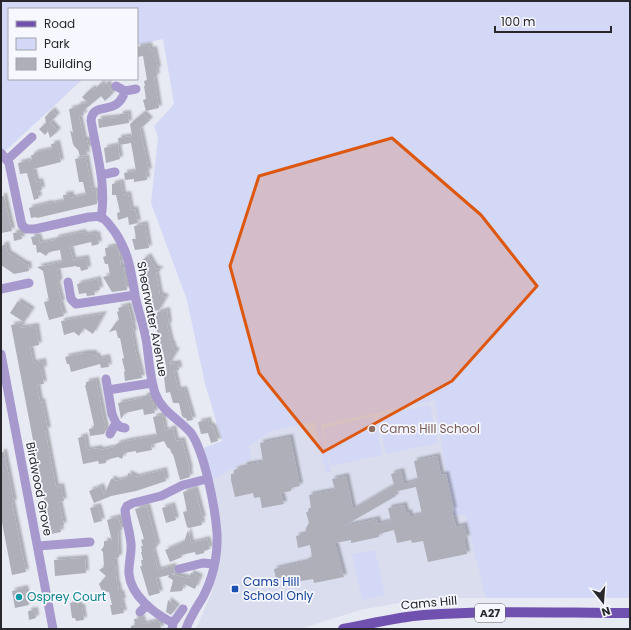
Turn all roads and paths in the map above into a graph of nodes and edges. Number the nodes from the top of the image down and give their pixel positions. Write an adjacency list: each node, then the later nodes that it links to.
1 (116, 86): 3 (street)
2 (136, 90): 3 (street)
3 (125, 91): 8 (street)
4 (32, 137): 6 (street)
5 (1, 152): 6 (street)
6 (7, 160): 9 (street)
7 (115, 172): 8 (street)
8 (101, 175): 9 (street)
9 (101, 218): 13 (street, Shearwater Avenue)
10 (29, 282): 12 (street)
11 (68, 282): 13 (street)
12 (1, 288)
13 (135, 295): 16 (street, Shearwater Avenue)
14 (1, 354): 23 (street, Birdwood Grove)
15 (106, 379): 17 (street)
16 (152, 383): 17 (street); 21 (street, Shearwater Avenue)
17 (108, 390): 18 (street)
18 (116, 423): 19 (street); 20 (street)
19 (125, 428)
20 (110, 434)
21 (208, 479): 24 (street, Shearwater Avenue); 26 (street)
22 (90, 542): 23 (street)
23 (38, 546): 32 (street, Birdwood Grove)
24 (214, 564): 25 (street); 33 (street, Shearwater Avenue)
25 (179, 569)
26 (147, 605): 28 (street); 30 (street)
27 (183, 609): 30 (street)
28 (140, 612)
29 (630, 613): 31 (main road, Cams Hill / A27)
30 (173, 626)
31 (348, 628)
32 (53, 629)
33 (186, 629)

